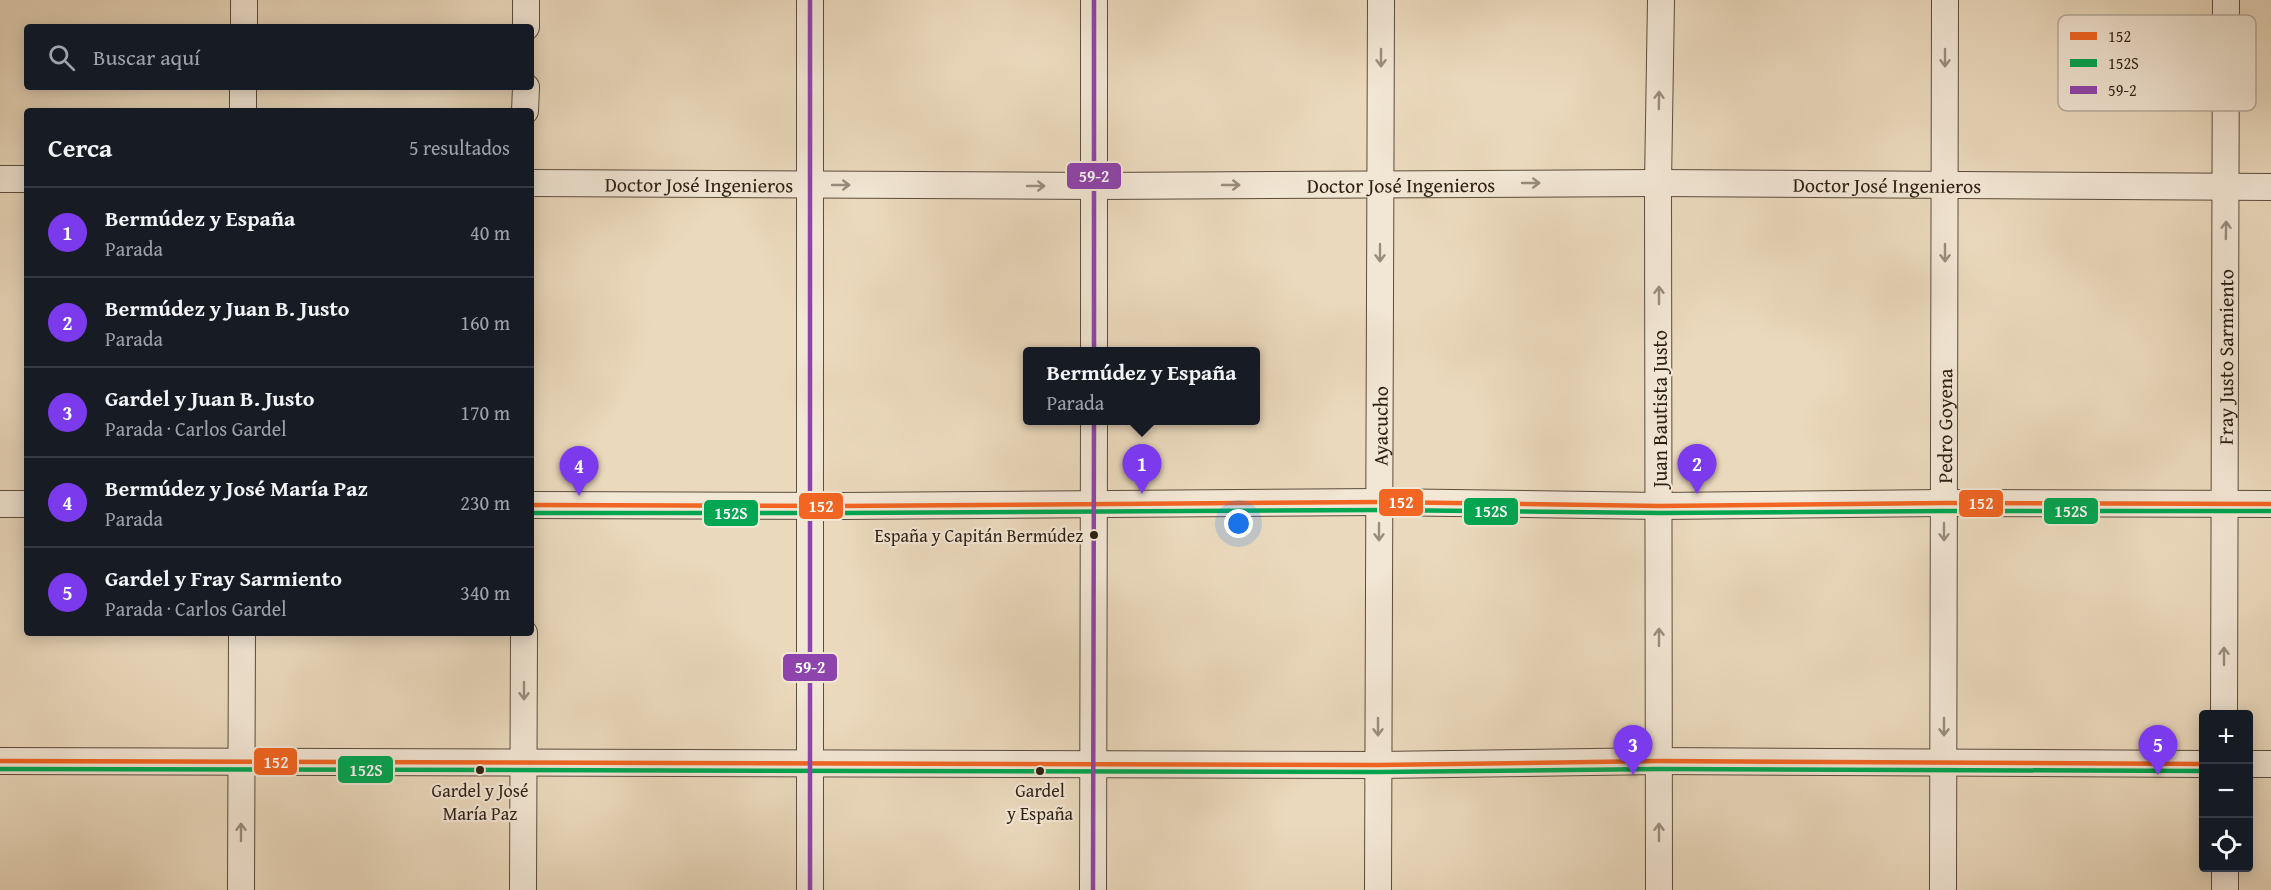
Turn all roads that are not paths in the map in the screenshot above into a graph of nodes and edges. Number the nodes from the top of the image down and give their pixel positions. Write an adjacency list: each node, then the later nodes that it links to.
1 (244, 0): 10 (street)
2 (526, 0): 11 (street)
3 (810, 0): 23 (street)
4 (1094, 0): 24 (street)
5 (1381, 0): 22 (street, Ayacucho, one-way to 22)
6 (1661, 0): 20 (street, Juan Bautista Justo, one-way to 6)
7 (1946, 0): 21 (street, Pedro Goyena, one-way to 21)
8 (2226, 0): 9 (street, Fray Justo Sarmiento)
9 (2226, 15)
10 (244, 24)
11 (526, 24)
12 (243, 90): 14 (street)
13 (525, 90): 15 (street)
14 (243, 108)
15 (525, 108)
16 (2227, 111): 25 (street, Fray Justo Sarmiento)
17 (0, 179): 18 (street)
18 (24, 179)
19 (534, 183): 23 (street, Doctor José Ingenieros)
20 (1658, 183): 21 (street, Doctor José Ingenieros); 22 (street, Doctor José Ingenieros, one-way to 20); 38 (street, Juan Bautista Justo, one-way to 20)
21 (1945, 183): 25 (street, Doctor José Ingenieros); 30 (street, Pedro Goyena, one-way to 30)
22 (1381, 184): 24 (street, Doctor José Ingenieros, one-way to 22); 29 (street, Ayacucho, one-way to 29)
23 (810, 185): 24 (street, Doctor José Ingenieros, one-way to 24); 37 (street)
24 (1095, 186): 27 (street)
25 (2227, 187): 26 (street, Doctor José Ingenieros); 35 (street, Fray Justo Sarmiento, one-way to 25)
26 (2271, 187)
27 (1094, 347)
28 (1094, 425): 34 (street)
29 (1378, 501): 34 (street); 38 (street); 52 (street, Ayacucho, one-way to 52)
30 (1944, 503): 35 (street); 38 (street); 45 (street, Pedro Goyena, one-way to 45)
31 (0, 504): 32 (street)
32 (24, 504)
33 (534, 504): 37 (street)
34 (1094, 504): 37 (street); 48 (street)
35 (2223, 504): 36 (street); 41 (street, Fray Justo Sarmiento, one-way to 35)
36 (2271, 504)
37 (809, 506): 47 (street)
38 (1660, 506): 43 (street, Juan Bautista Justo, one-way to 38)
39 (242, 636): 44 (street)
40 (524, 636): 46 (street, one-way to 46)
41 (2224, 710)
42 (0, 761): 44 (street)
43 (1659, 761): 45 (street); 52 (street); 59 (street, Juan Bautista Justo, one-way to 43)
44 (242, 762): 46 (street); 54 (street, one-way to 44)
45 (1943, 762): 49 (street); 60 (street, Pedro Goyena)
46 (524, 763): 47 (street); 55 (street)
47 (810, 764): 48 (street); 56 (street)
48 (1092, 764): 52 (street); 57 (street)
49 (2199, 764)
50 (2253, 764): 51 (street)
51 (2271, 764)
52 (1378, 765): 58 (street, Ayacucho)
53 (2225, 872): 61 (street)
54 (241, 890)
55 (523, 890)
56 (810, 890)
57 (1093, 890)
58 (1378, 890)
59 (1659, 890)
60 (1943, 890)
61 (2225, 890)

